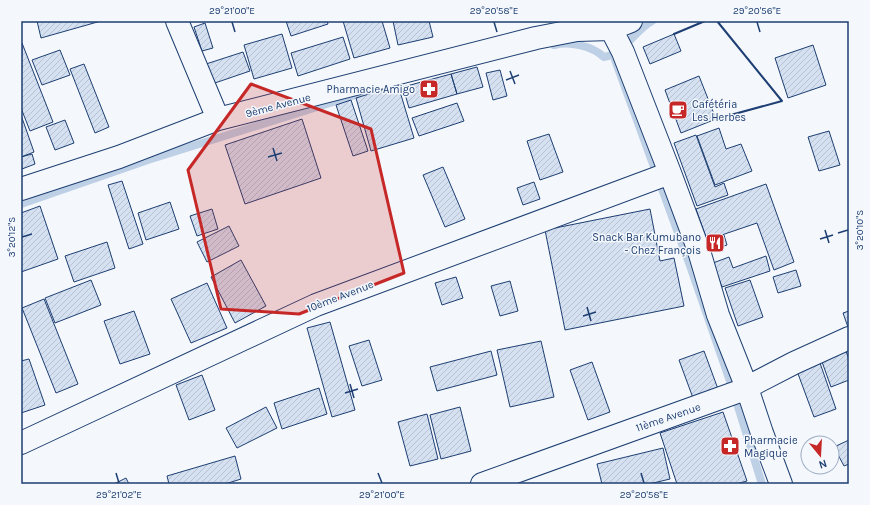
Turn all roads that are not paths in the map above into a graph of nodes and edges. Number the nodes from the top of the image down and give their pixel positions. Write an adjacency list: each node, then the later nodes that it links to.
1 (178, 21): 4 (street)
2 (631, 21): 3 (street)
3 (615, 37): 4 (street, 9ème Avenue); 5 (street)
4 (218, 120): 6 (street, 9ème Avenue)
5 (660, 176): 8 (street); 9 (street, 10ème Avenue)
6 (21, 189)
7 (849, 338): 8 (street, 11ème Avenue)
8 (744, 389): 10 (street, 11ème Avenue); 11 (street)
9 (21, 442)
10 (482, 484)
11 (781, 484)

